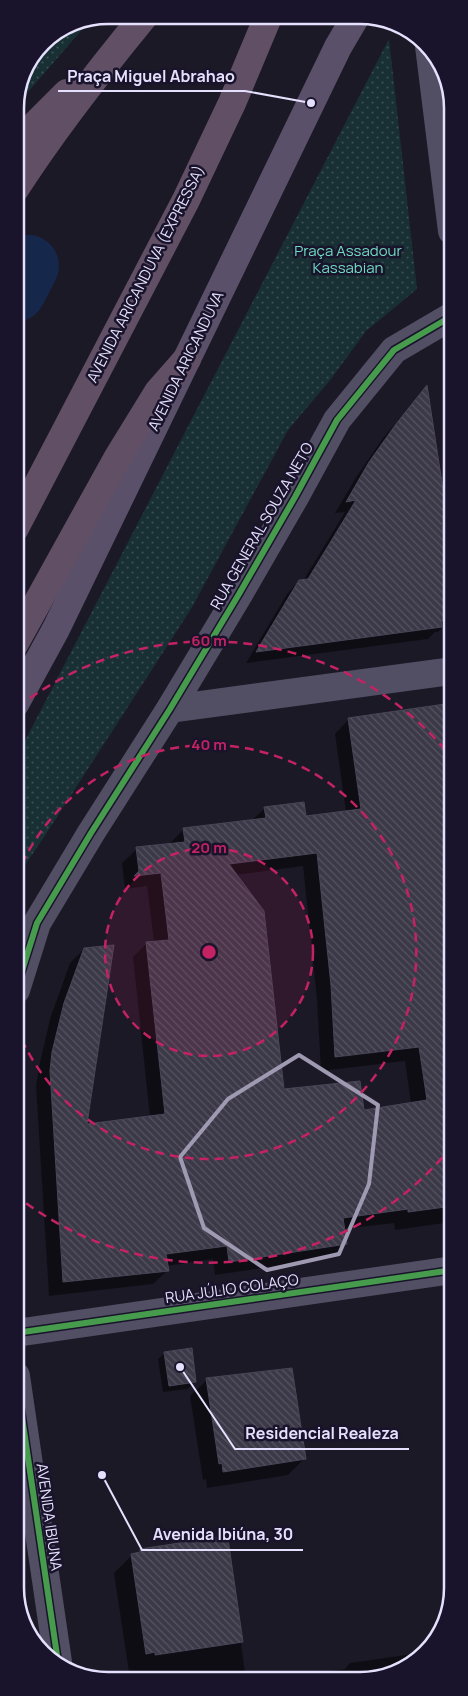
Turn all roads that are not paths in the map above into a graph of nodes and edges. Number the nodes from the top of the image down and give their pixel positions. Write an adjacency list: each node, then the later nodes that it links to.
1 (138, 24): 4 (highway)
2 (265, 24): 11 (highway, AVENIDA ARICANDUVA (EXPRESSA))
3 (351, 24): 10 (main road, AVENIDA ARICANDUVA)
4 (119, 48): 6 (highway); 8 (highway)
5 (431, 64): 7 (street)
6 (24, 135)
7 (444, 166)
8 (24, 175)
9 (444, 321): 15 (street, RUA GENERAL SOUZA NETO)
10 (187, 360): 12 (highway); 14 (main road, AVENIDA ARICANDUVA)
11 (24, 511)
12 (24, 627)
13 (444, 672): 15 (street)
14 (24, 689)
15 (170, 709): 16 (street, RUA GENERAL SOUZA NETO)
16 (24, 964)
17 (444, 1271): 18 (street, RUA JÚLIO COLAÇO)
18 (24, 1332)
19 (24, 1430): 20 (street, AVENIDA IBIUNA)
20 (57, 1655)

